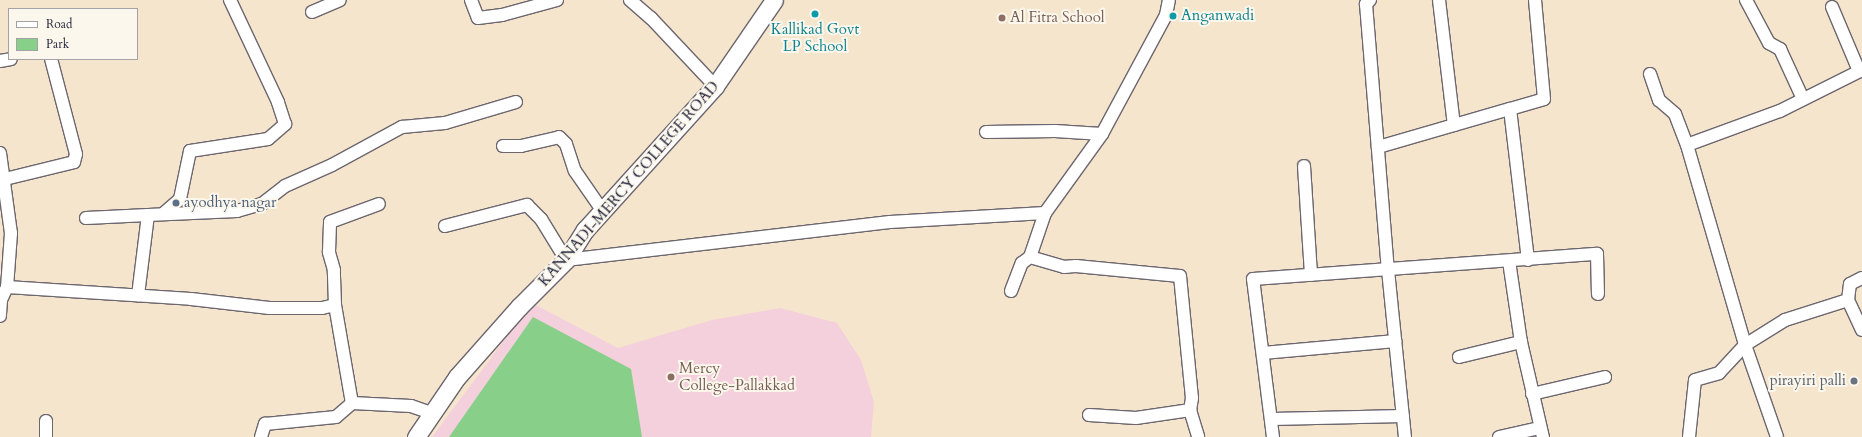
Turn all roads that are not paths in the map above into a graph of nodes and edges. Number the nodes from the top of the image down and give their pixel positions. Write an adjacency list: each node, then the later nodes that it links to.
1 (230, 0): 32 (street)
2 (340, 0): 13 (street)
3 (471, 0): 4 (street)
4 (557, 0)
5 (630, 0): 17 (street)
6 (774, 0): 17 (main road, KANNADI-MERCY COLLEGE ROAD)
7 (1169, 0): 23 (street)
8 (1370, 0): 26 (street)
9 (1439, 0): 21 (street)
10 (1535, 0): 20 (street)
11 (1746, 0): 18 (street)
12 (1832, 7): 15 (street)
13 (312, 12)
14 (51, 60): 29 (street)
15 (1860, 70): 18 (street)
16 (1650, 74): 24 (street)
17 (715, 86): 31 (main road, KANNADI-MERCY COLLEGE ROAD)
18 (1803, 99): 24 (street)
19 (516, 102): 32 (street)
20 (1510, 109): 21 (street); 39 (street)
21 (1454, 125): 26 (street)
22 (986, 132): 23 (street)
23 (1102, 134): 33 (street)
24 (1687, 145): 54 (street)
25 (503, 146): 31 (street)
26 (1378, 148): 41 (street)
27 (0, 153): 29 (street)
28 (1304, 166): 42 (street)
29 (4, 179): 44 (street)
30 (379, 204): 49 (street)
31 (602, 210): 38 (main road, KANNADI-MERCY COLLEGE ROAD)
32 (164, 213): 34 (street)
33 (1045, 213): 37 (street); 38 (street)
34 (148, 215): 35 (street); 47 (street)
35 (86, 218)
36 (445, 226): 38 (street)
37 (1030, 256): 45 (street); 60 (street)
38 (566, 260): 61 (main road, KANNADI-MERCY COLLEGE ROAD)
39 (1528, 260): 40 (street); 46 (street)
40 (1509, 261): 41 (street); 53 (street)
41 (1388, 270): 42 (street); 52 (street)
42 (1311, 275): 55 (street)
43 (1862, 278): 48 (street)
44 (7, 287): 47 (street); 50 (street)
45 (1012, 290)
46 (1598, 294)
47 (138, 296): 49 (street)
48 (1848, 300): 51 (street); 54 (street)
49 (335, 305): 59 (street)
50 (0, 316)
51 (1862, 330)
52 (1395, 341): 55 (street); 63 (street)
53 (1520, 342): 56 (street); 58 (street)
54 (1745, 345): 74 (street); 75 (street)
55 (1263, 353): 64 (street)
56 (1459, 357)
57 (1605, 377): 58 (street)
58 (1532, 394): 66 (street)
59 (352, 404): 61 (street); 68 (street)
60 (1190, 410): 62 (street); 70 (street)
61 (431, 414): 69 (main road, KANNADI-MERCY COLLEGE ROAD)
62 (1089, 415)
63 (1403, 416): 64 (street); 72 (street)
64 (1272, 419): 71 (street)
65 (46, 421): 67 (street)
66 (1541, 432): 73 (street)
67 (46, 437)
68 (261, 437)
69 (416, 437)
70 (1198, 437)
71 (1273, 437)
72 (1405, 437)
73 (1499, 437)
74 (1689, 437)
75 (1777, 437)

